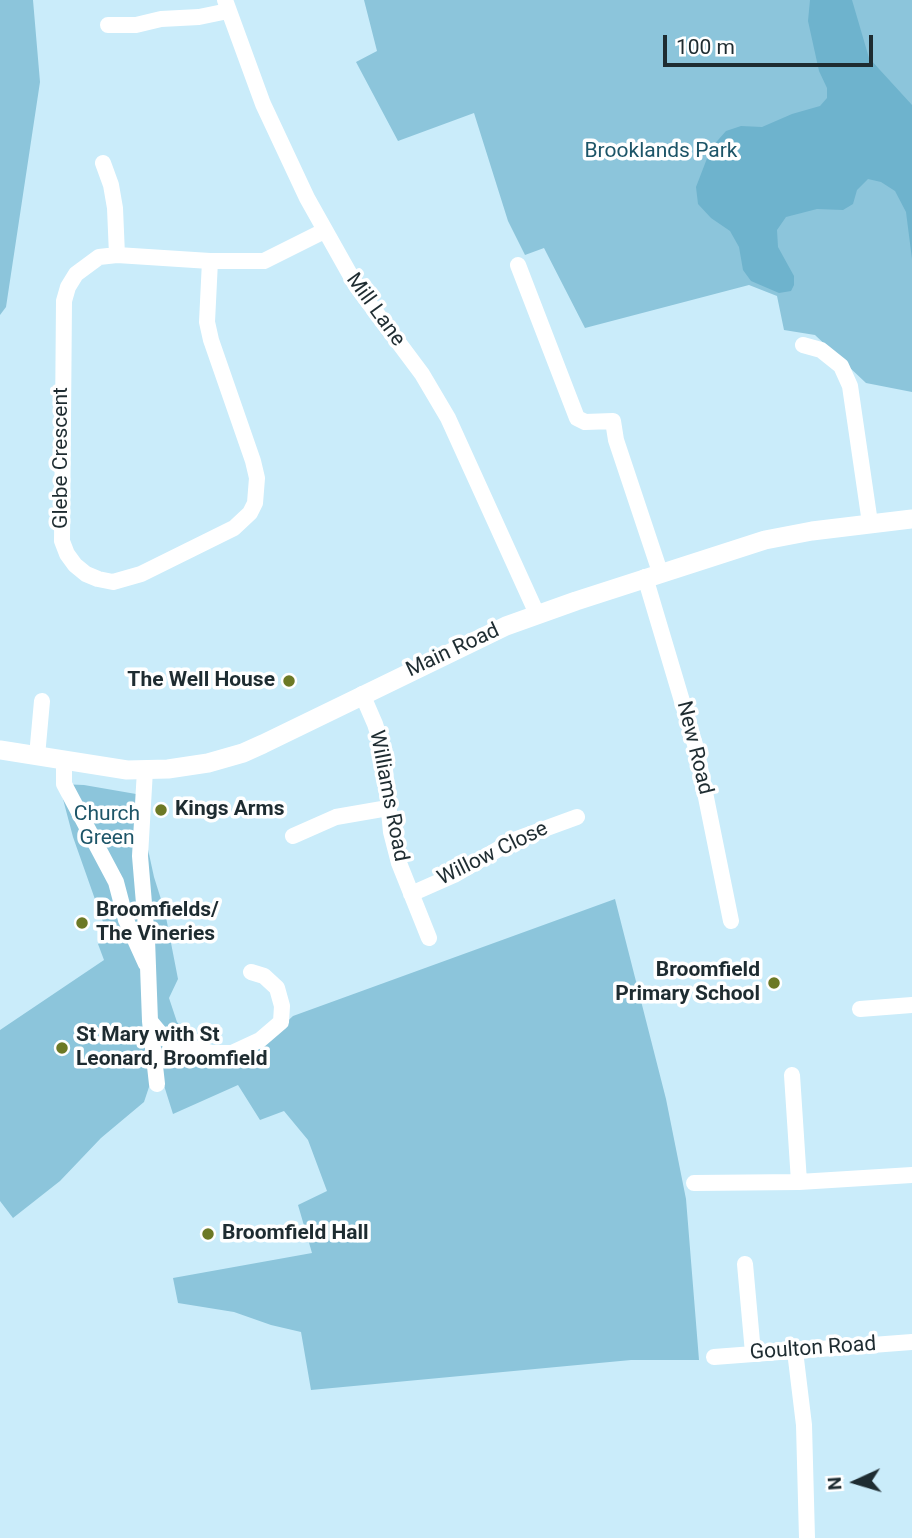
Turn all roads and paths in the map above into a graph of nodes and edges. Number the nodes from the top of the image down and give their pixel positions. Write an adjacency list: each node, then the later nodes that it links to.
1 (226, 5): 2 (street); 4 (street, Mill Lane)
2 (108, 25)
3 (103, 163): 5 (street)
4 (324, 231): 6 (street, Glebe Crescent); 12 (street, Mill Lane)
5 (117, 255): 6 (street, Glebe Crescent); 6 (street, Glebe Crescent)
6 (210, 261)
7 (518, 265): 11 (street, New Road)
8 (803, 345): 10 (street)
9 (912, 519): 10 (main road, Main Road)
10 (870, 523): 11 (main road, Main Road)
11 (653, 575): 12 (main road, Main Road); 25 (street, New Road)
12 (537, 614): 13 (main road, Main Road)
13 (362, 694): 18 (main road, Main Road); 19 (street, Williams Road)
14 (42, 701): 16 (street)
15 (0, 750): 16 (main road, Main Road)
16 (37, 756): 17 (main road, Main Road)
17 (64, 761): 18 (main road, Main Road); 23 (street)
18 (145, 770): 22 (street)
19 (388, 808): 21 (street); 24 (street, Williams Road)
20 (577, 817): 24 (street, Willow Close)
21 (293, 836)
22 (140, 838): 23 (street); 27 (street)
23 (116, 882): 27 (street)
24 (411, 894): 26 (street, Williams Road)
25 (731, 921)
26 (429, 938)
27 (147, 967): 31 (street)
28 (251, 972): 31 (street)
29 (912, 1005): 30 (street)
30 (860, 1009)
31 (150, 1021): 33 (street)
32 (792, 1075): 35 (street)
33 (157, 1084)
34 (912, 1175): 35 (street)
35 (799, 1182): 36 (street)
36 (694, 1183)
37 (744, 1264): 40 (street)
38 (912, 1342): 39 (street, Goulton Road)
39 (795, 1351): 40 (street, Goulton Road); 42 (street)
40 (753, 1353): 41 (street, Goulton Road)
41 (713, 1357)
42 (807, 1538)

